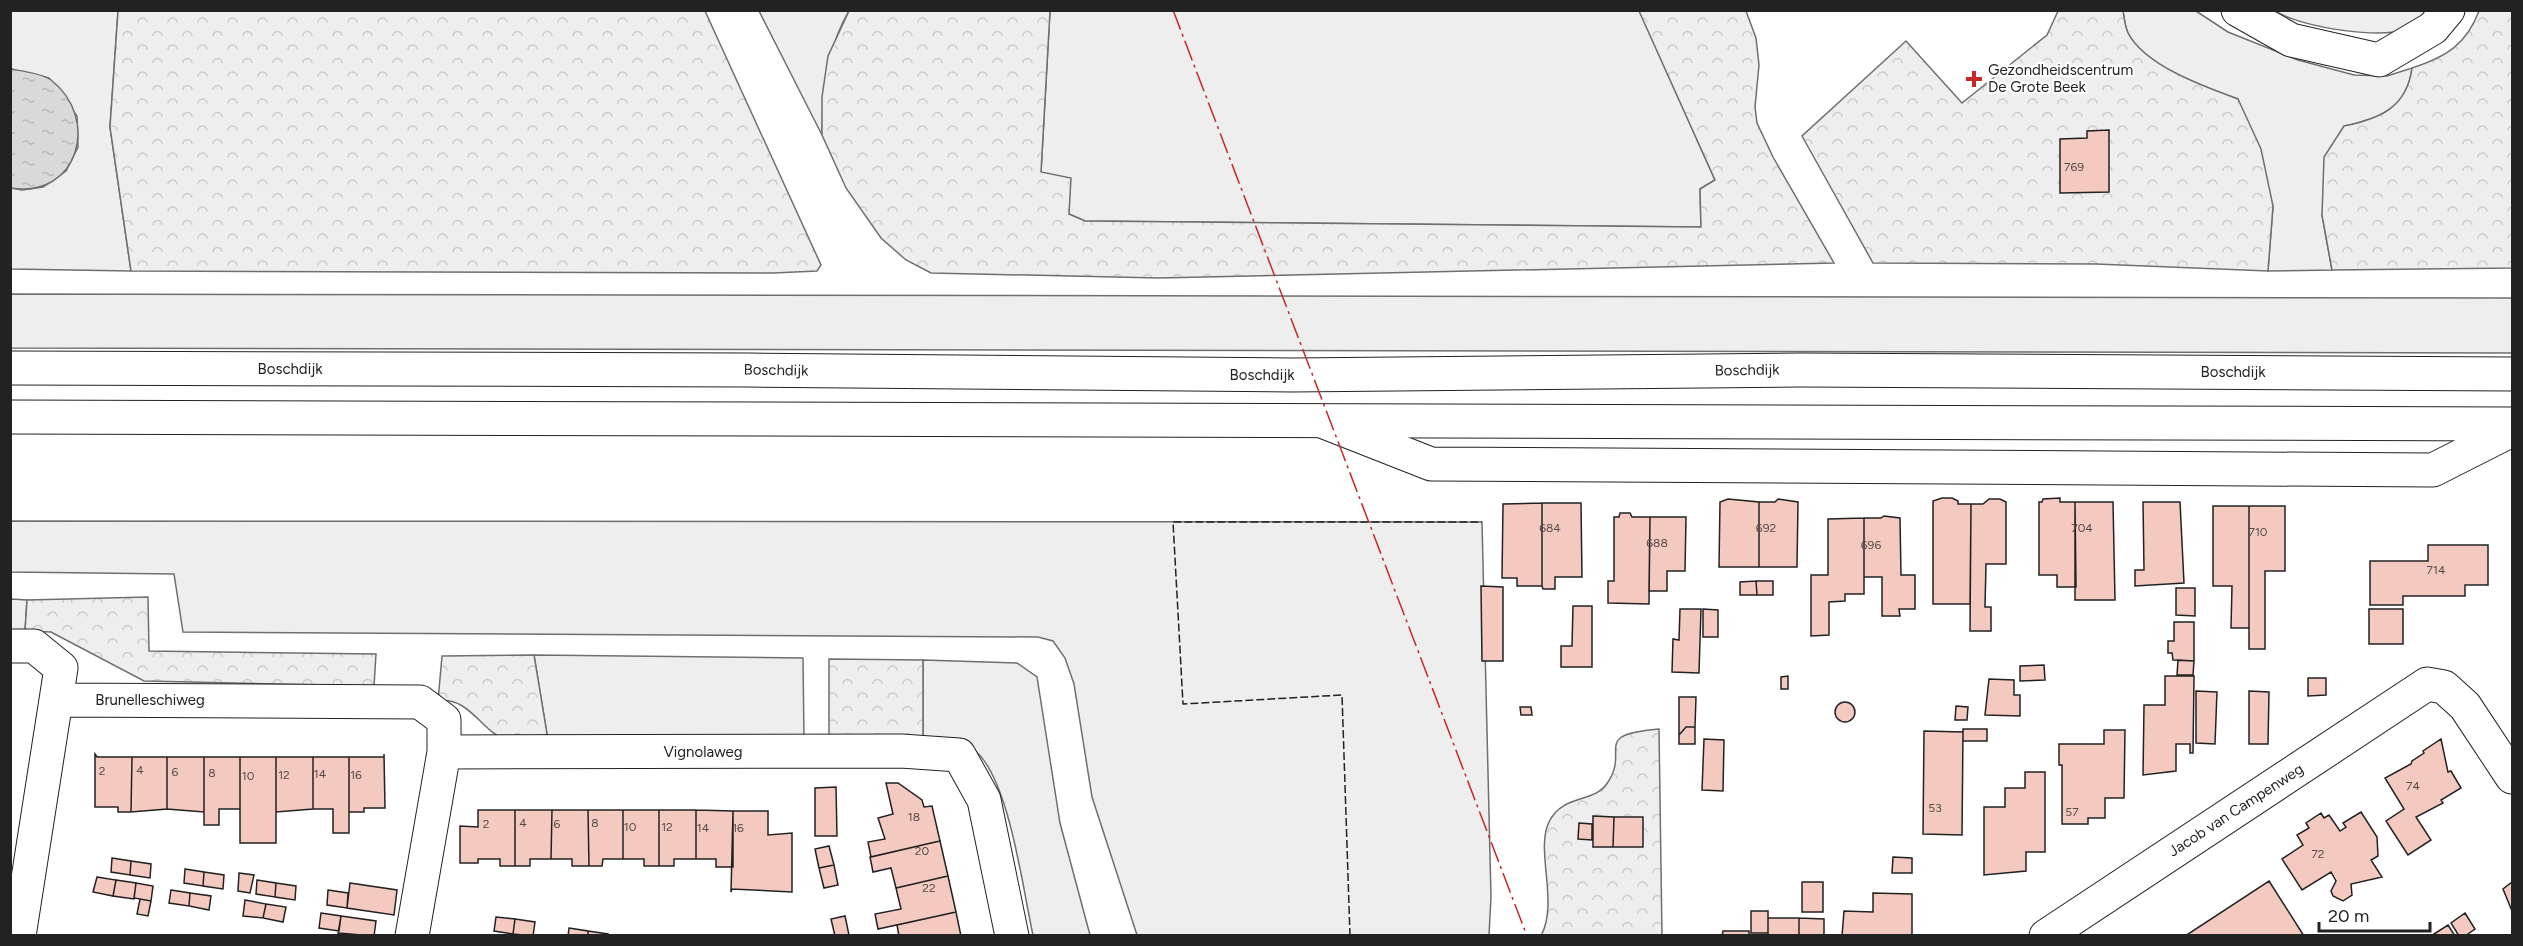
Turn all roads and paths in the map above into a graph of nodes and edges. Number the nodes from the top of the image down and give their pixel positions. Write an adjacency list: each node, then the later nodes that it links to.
1 (2238, 10): 2 (main road)
2 (2448, 10)
3 (10, 368): 4 (main road, Boschdijk)
4 (2512, 374)
5 (10, 417): 6 (main road)
6 (1324, 422): 7 (main road); 8 (main road)
7 (2512, 424)
8 (2512, 430)
9 (10, 646): 10 (main road)
10 (56, 700): 11 (main road, Brunelleschiweg); 13 (main road)
11 (444, 752): 14 (main road); 15 (main road, Vignolaweg)
12 (2512, 777): 16 (main road, Jacob van Campenweg)
13 (19, 936)
14 (412, 936)
15 (1012, 936)
16 (2046, 936)

